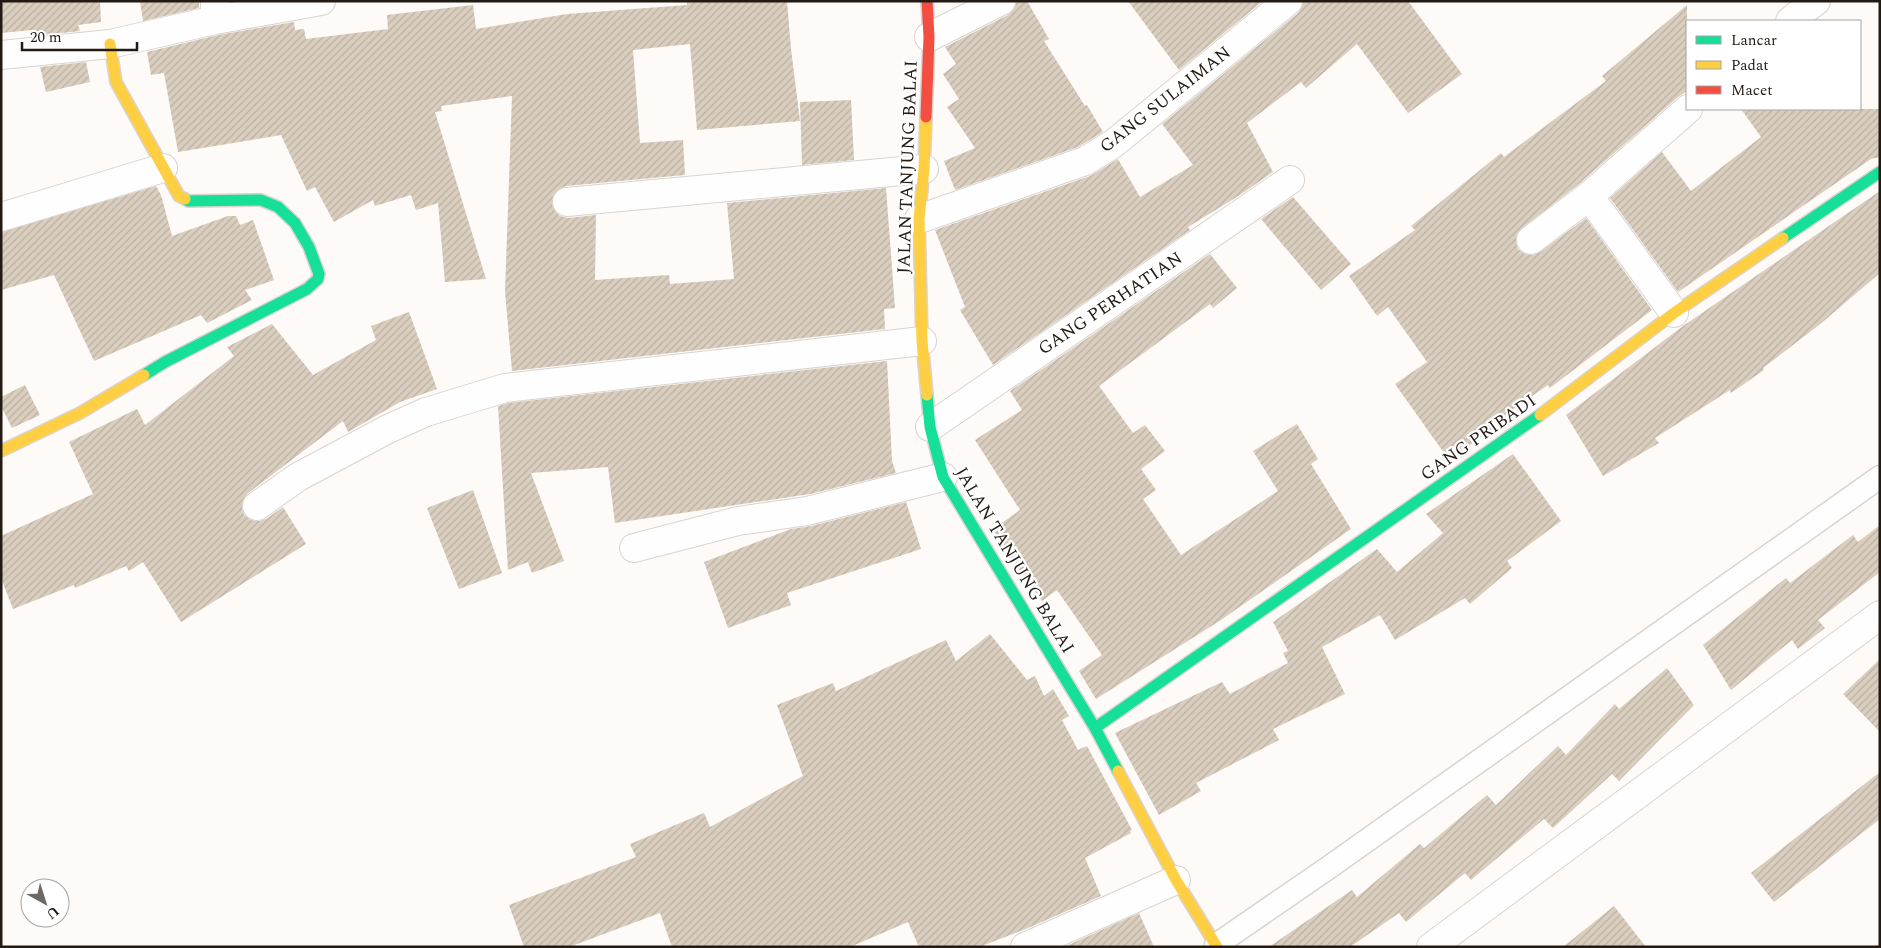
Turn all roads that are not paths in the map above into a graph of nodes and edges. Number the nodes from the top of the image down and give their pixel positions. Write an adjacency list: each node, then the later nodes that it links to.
1 (322, 1): 6 (street)
2 (927, 1): 8 (street, JALAN TANJUNG BALAI)
3 (1001, 1): 8 (street)
4 (1288, 1): 19 (street, GANG SULAIMAN)
5 (1816, 1): 7 (street)
6 (215, 11): 9 (street)
7 (1791, 20)
8 (929, 37): 13 (street, JALAN TANJUNG BALAI)
9 (110, 44): 10 (street); 12 (street)
10 (1, 55)
11 (1687, 110): 16 (street)
12 (163, 168): 18 (street); 24 (street)
13 (924, 169): 17 (street); 19 (street, JALAN TANJUNG BALAI)
14 (1880, 172): 21 (street, GANG PRIBADI)
15 (1290, 180): 23 (street, GANG PERHATIAN)
16 (1589, 196): 20 (street); 21 (street)
17 (567, 202)
18 (1, 217)
19 (919, 219): 22 (street, JALAN TANJUNG BALAI)
20 (1531, 240)
21 (1674, 313): 30 (street, GANG PRIBADI)
22 (922, 342): 23 (street, JALAN TANJUNG BALAI); 27 (street)
23 (930, 427): 25 (street, JALAN TANJUNG BALAI)
24 (1, 451)
25 (943, 477): 28 (street); 30 (street, JALAN TANJUNG BALAI)
26 (1880, 477): 32 (lane)
27 (257, 506)
28 (634, 548)
29 (1880, 616): 34 (street)
30 (1095, 728): 31 (street, JALAN TANJUNG BALAI)
31 (1176, 880): 32 (street, JALAN TANJUNG BALAI); 33 (street)
32 (1217, 946)
33 (1025, 947)
34 (1431, 947)

